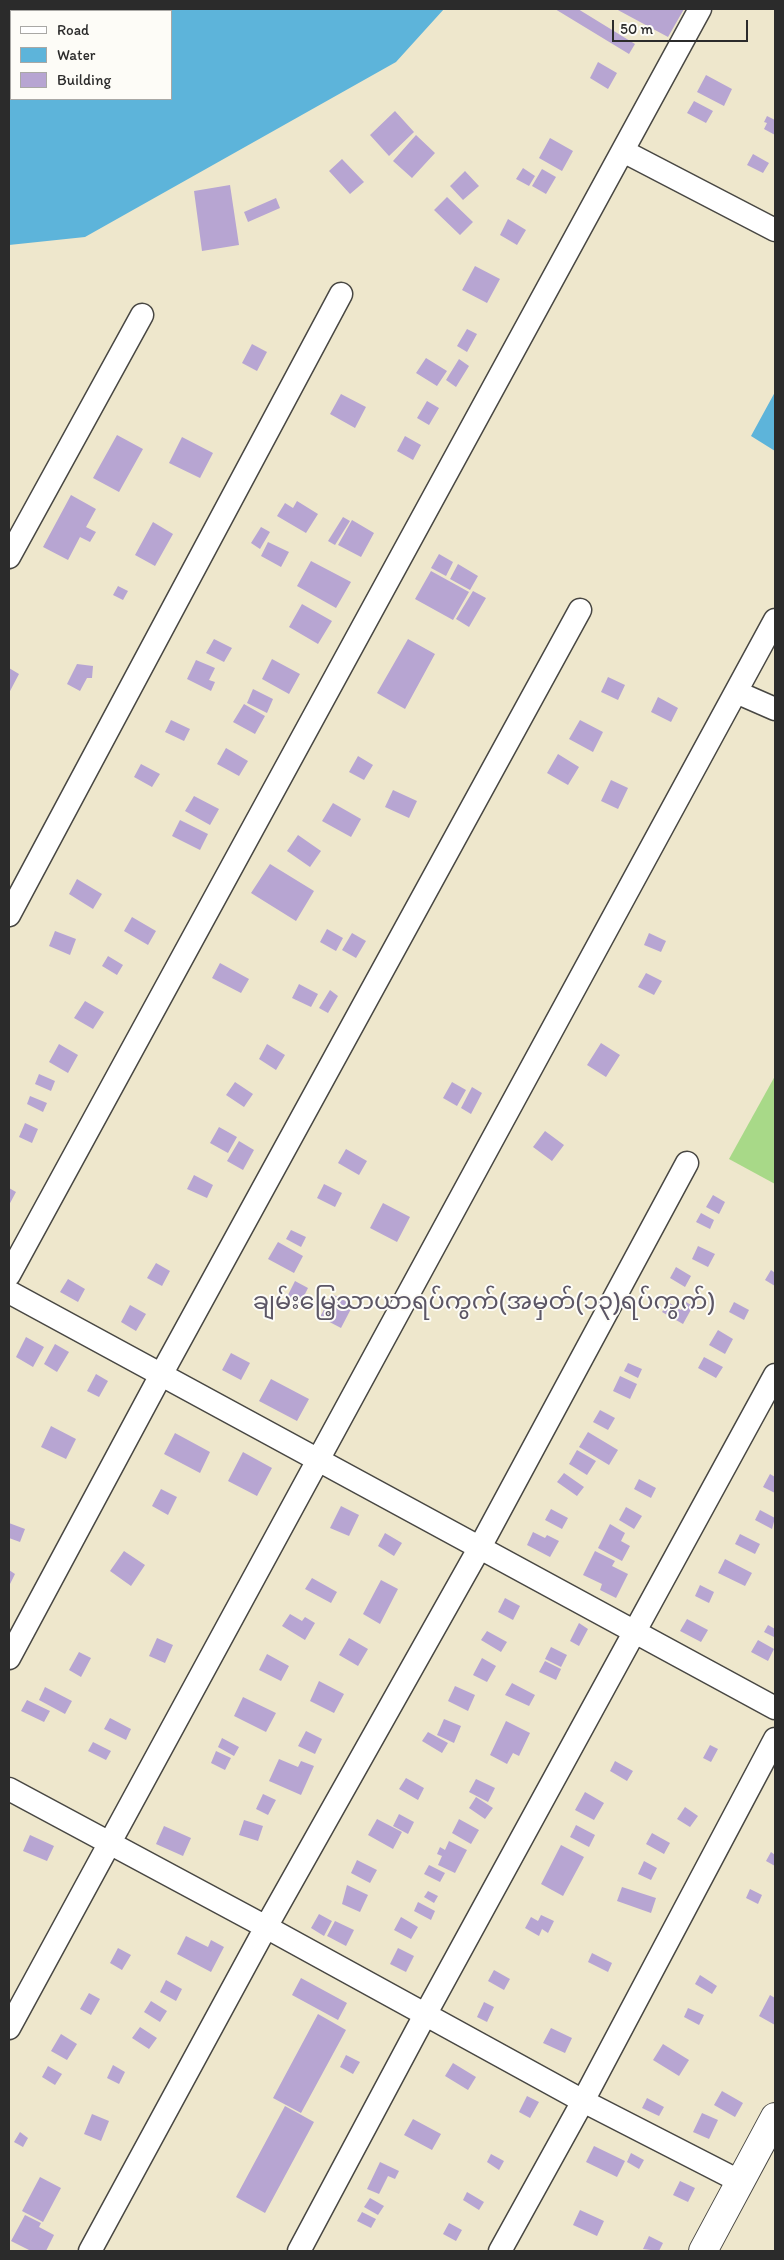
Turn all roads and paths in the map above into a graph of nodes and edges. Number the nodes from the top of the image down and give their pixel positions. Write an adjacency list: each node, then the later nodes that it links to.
1 (700, 9): 2 (street)
2 (623, 151): 3 (street); 13 (street)
3 (775, 230)
4 (341, 294): 11 (street)
5 (142, 315): 6 (street)
6 (9, 557)
7 (580, 610): 15 (street)
8 (775, 620): 9 (street)
9 (736, 692): 10 (street); 17 (street)
10 (775, 709)
11 (9, 916)
12 (687, 1163): 18 (street)
13 (9, 1275)
14 (9, 1292): 15 (street)
15 (162, 1373): 17 (street); 20 (street)
16 (775, 1375): 19 (street)
17 (320, 1459): 18 (street); 24 (street)
18 (480, 1547): 19 (street); 25 (street)
19 (635, 1631): 21 (street); 26 (street)
20 (9, 1658)
21 (775, 1708)
22 (775, 1739): 28 (street)
23 (9, 1789): 24 (street)
24 (108, 1844): 25 (street); 27 (street)
25 (266, 1927): 26 (street); 31 (street)
26 (424, 2014): 28 (street); 32 (street)
27 (9, 2028)
28 (583, 2100): 30 (street); 33 (street)
29 (775, 2118): 30 (main road)
30 (740, 2182): 34 (main road)
31 (90, 2251)
32 (299, 2251)
33 (500, 2251)
34 (703, 2251)

